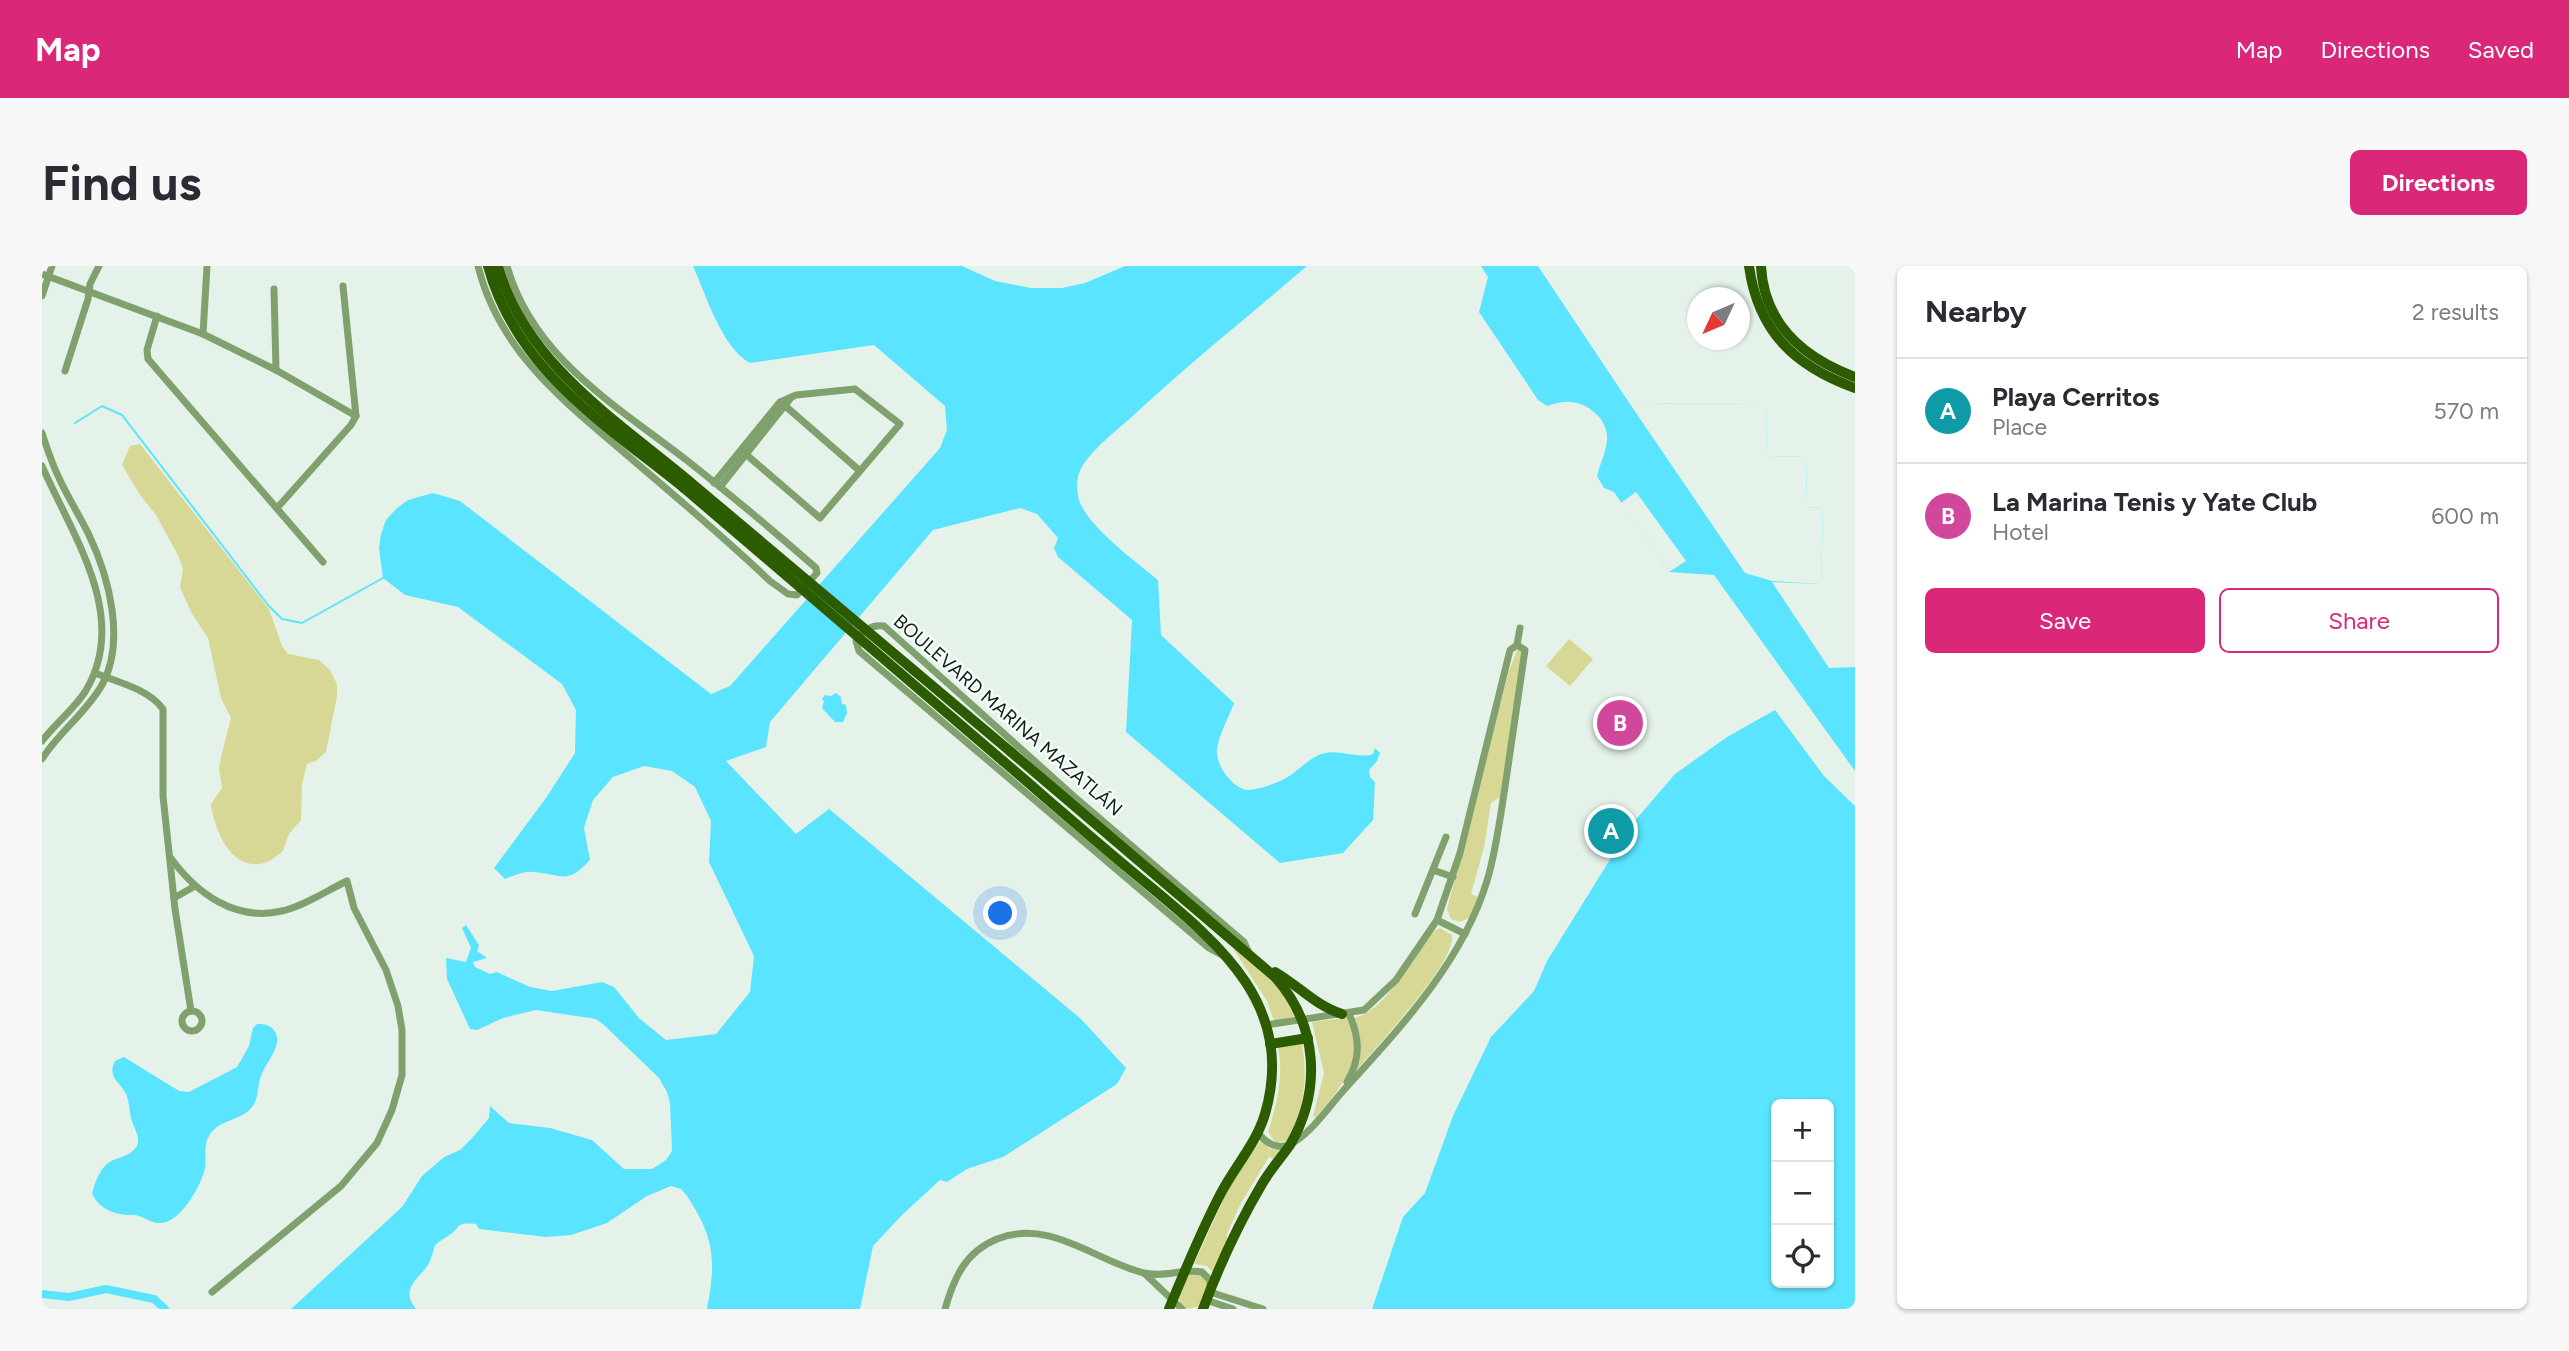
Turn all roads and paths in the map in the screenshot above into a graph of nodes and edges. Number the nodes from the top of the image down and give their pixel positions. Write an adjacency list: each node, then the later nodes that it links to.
1 (52, 266): 10 (street)
2 (99, 266): 13 (street)
3 (207, 266): 16 (street)
4 (478, 266): 21 (street)
5 (488, 266): 21 (main road)
6 (498, 266): 21 (main road)
7 (507, 266): 21 (street)
8 (1749, 266): 20 (main road)
9 (1761, 266): 19 (main road)
10 (45, 275): 13 (street); 14 (street)
11 (342, 286): 23 (street)
12 (274, 289): 17 (street)
13 (89, 290): 15 (street); 18 (street)
14 (42, 296)
15 (158, 316): 16 (street); 31 (street)
16 (203, 334): 17 (street)
17 (276, 370): 23 (street)
18 (65, 371)
19 (1855, 377)
20 (1855, 388)
21 (581, 397): 29 (main road); 30 (street); 30 (street)
22 (783, 404): 26 (street); 28 (street); 28 (street)
23 (356, 416): 31 (street)
24 (42, 433): 25 (street)
25 (45, 450): 36 (street)
26 (744, 452): 28 (street); 30 (street)
27 (42, 466): 35 (street)
28 (860, 471)
29 (686, 485): 39 (main road, bridge); 40 (main road, bridge)
30 (717, 485)
31 (278, 507): 32 (street)
32 (323, 562)
33 (1520, 628): 34 (street)
34 (1517, 645): 44 (street); 49 (street)
35 (95, 673): 36 (street); 37 (street)
36 (106, 677): 38 (street); 42 (street)
37 (42, 741)
38 (42, 759)
39 (1086, 810): 40 (street, BOULEVARD MARINA MAZATLÁN); 50 (main road)
40 (1074, 827): 54 (main road)
41 (1446, 837): 43 (street)
42 (170, 857): 45 (street); 46 (street)
43 (1433, 870): 44 (street); 47 (street)
44 (1453, 877): 48 (street)
45 (195, 886): 46 (street); 62 (street)
46 (174, 898): 51 (street)
47 (1415, 914)
48 (1437, 920): 49 (street); 52 (street)
49 (1465, 933): 57 (street)
50 (1262, 966): 52 (main road); 53 (main road)
51 (191, 1011)
52 (1346, 1014): 53 (street); 57 (street)
53 (1301, 1019): 54 (street); 55 (main road)
54 (1266, 1025): 56 (main road)
55 (1308, 1038): 56 (main road); 59 (main road)
56 (1270, 1044): 58 (main road)
57 (1337, 1098): 59 (street)
58 (1258, 1134): 59 (street); 60 (main road)
59 (1289, 1145): 63 (main road)
60 (1182, 1273): 61 (street); 63 (street); 64 (main road)
61 (1145, 1274): 64 (street); 65 (street)
62 (212, 1292)
63 (1205, 1302): 67 (street); 68 (street)
64 (1170, 1305): 66 (street)
65 (945, 1309)
66 (1182, 1309)
67 (1233, 1309)
68 (1263, 1309)

